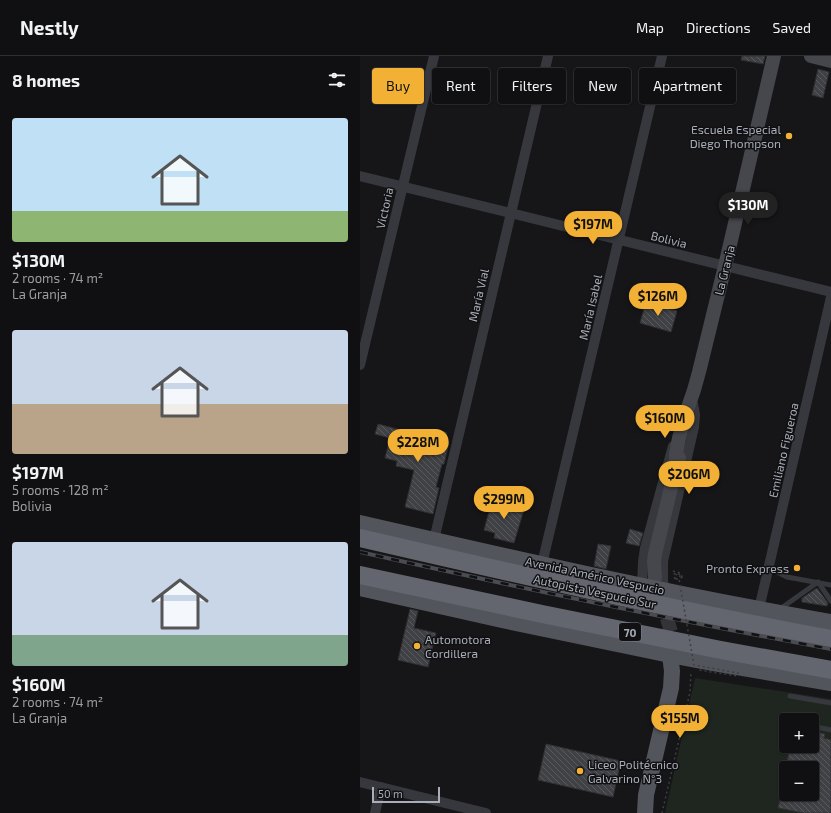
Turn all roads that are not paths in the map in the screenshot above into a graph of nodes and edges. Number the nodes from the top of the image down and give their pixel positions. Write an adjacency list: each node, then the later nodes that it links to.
1 (434, 56): 8 (street, Victoria)
2 (548, 56): 9 (street, María Vial)
3 (662, 56): 10 (street, María Isabel)
4 (774, 56): 11 (main road, La Granja)
5 (811, 56): 6 (main road)
6 (831, 61)
7 (360, 176): 8 (street, Bolivia)
8 (402, 186): 9 (street, Bolivia); 14 (street, Victoria)
9 (511, 213): 10 (street, Bolivia); 21 (street, María Vial)
10 (619, 240): 11 (street, Bolivia); 22 (street, María Isabel)
11 (725, 266): 12 (street, Bolivia); 15 (main road, La Granja)
12 (831, 292)
13 (831, 297): 23 (street, Emiliano Figueroa)
14 (360, 365)
15 (694, 390): 16 (main road, La Granja); 17 (main road, La Granja)
16 (693, 404): 18 (main road, La Granja); 26 (street, La Granja)
17 (685, 416): 18 (main road, La Granja); 26 (street, La Granja)
18 (676, 467): 26 (main road, La Granja)
19 (360, 523): 21 (main road, Avenida Américo Vespucio)
20 (360, 538): 32 (highway, Autopista Vespucio Sur)
21 (434, 540): 22 (main road, Avenida Américo Vespucio)
22 (542, 564): 26 (main road, Avenida Américo Vespucio)
23 (769, 568): 25 (lane); 30 (street, Emiliano Figueroa)
24 (360, 575): 34 (highway, 70)
25 (818, 582): 27 (lane); 29 (lane); 30 (lane)
26 (654, 585): 30 (main road, Avenida Américo Vespucio)
27 (831, 585)
28 (360, 588): 33 (main road)
29 (831, 601)
30 (767, 611): 31 (main road, Avenida Américo Vespucio)
31 (831, 622)
32 (831, 638)
33 (674, 659): 35 (main road); 44 (main road); 45 (main road)
34 (831, 670)
35 (831, 683)
36 (790, 696): 37 (lane)
37 (831, 703)
38 (819, 727): 39 (lane)
39 (831, 730)
40 (360, 782): 41 (street)
41 (381, 787): 42 (street); 43 (street)
42 (375, 813)
43 (486, 813)
44 (645, 813)
45 (650, 813)

